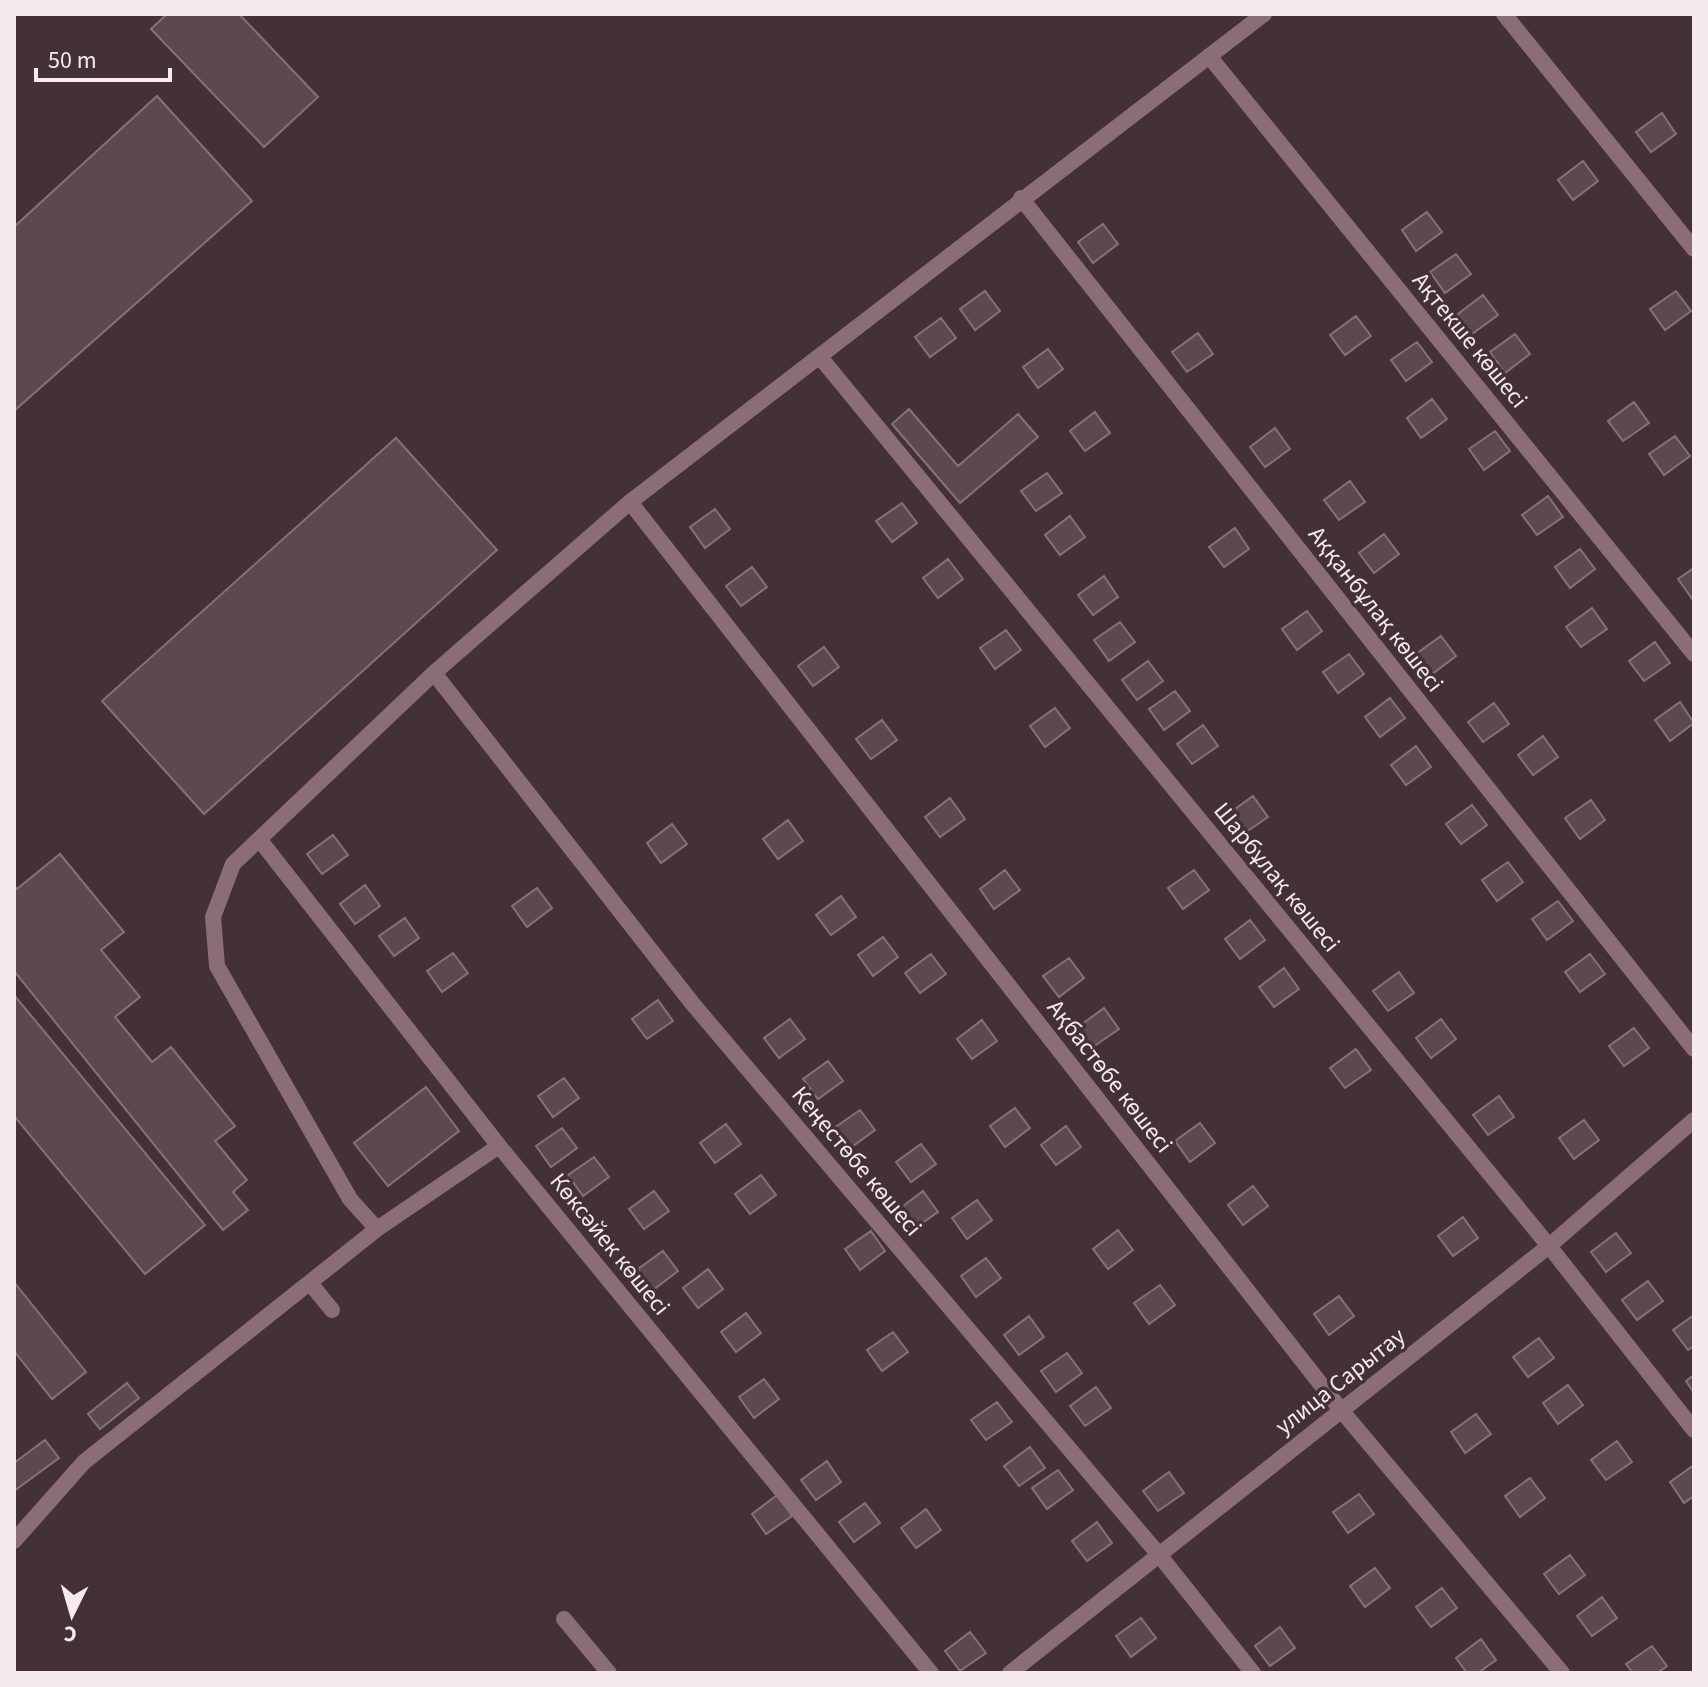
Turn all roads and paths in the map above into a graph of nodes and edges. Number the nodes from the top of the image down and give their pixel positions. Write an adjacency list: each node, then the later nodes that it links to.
1 (1264, 14): 3 (street)
2 (1504, 14): 5 (street)
3 (1209, 56): 4 (street); 8 (street, Ақтекше көшесі)
4 (1021, 198): 6 (street); 11 (street, Аққанбұлақ көшесі)
5 (1694, 249)
6 (820, 357): 7 (street); 15 (street, Шарбұлақ көшесі)
7 (630, 502): 9 (street); 18 (street, Ақбастөбе көшесі)
8 (1694, 654)
9 (434, 673): 10 (street); 21 (street, Кеңестөбе көшесі)
10 (259, 839): 13 (street, Көксәйек көшесі); 14 (street)
11 (1694, 1049)
12 (1694, 1120): 15 (street, улица Сарытау)
13 (499, 1146): 14 (street); 24 (street, Көксәйек көшесі)
14 (377, 1229): 16 (street)
15 (1549, 1246): 18 (street, улица Сарытау); 19 (street, Шарбұлақ көшесі)
16 (310, 1283): 17 (street); 20 (street)
17 (332, 1310)
18 (1341, 1410): 21 (street, улица Сарытау); 27 (street, Ақбастөбе көшесі)
19 (1694, 1430)
20 (14, 1541)
21 (1160, 1556): 25 (street, улица Сарытау); 26 (street, Кеңестөбе көшесі)
22 (564, 1619): 23 (street)
23 (609, 1673)
24 (931, 1673)
25 (1010, 1673)
26 (1253, 1673)
27 (1562, 1673)

